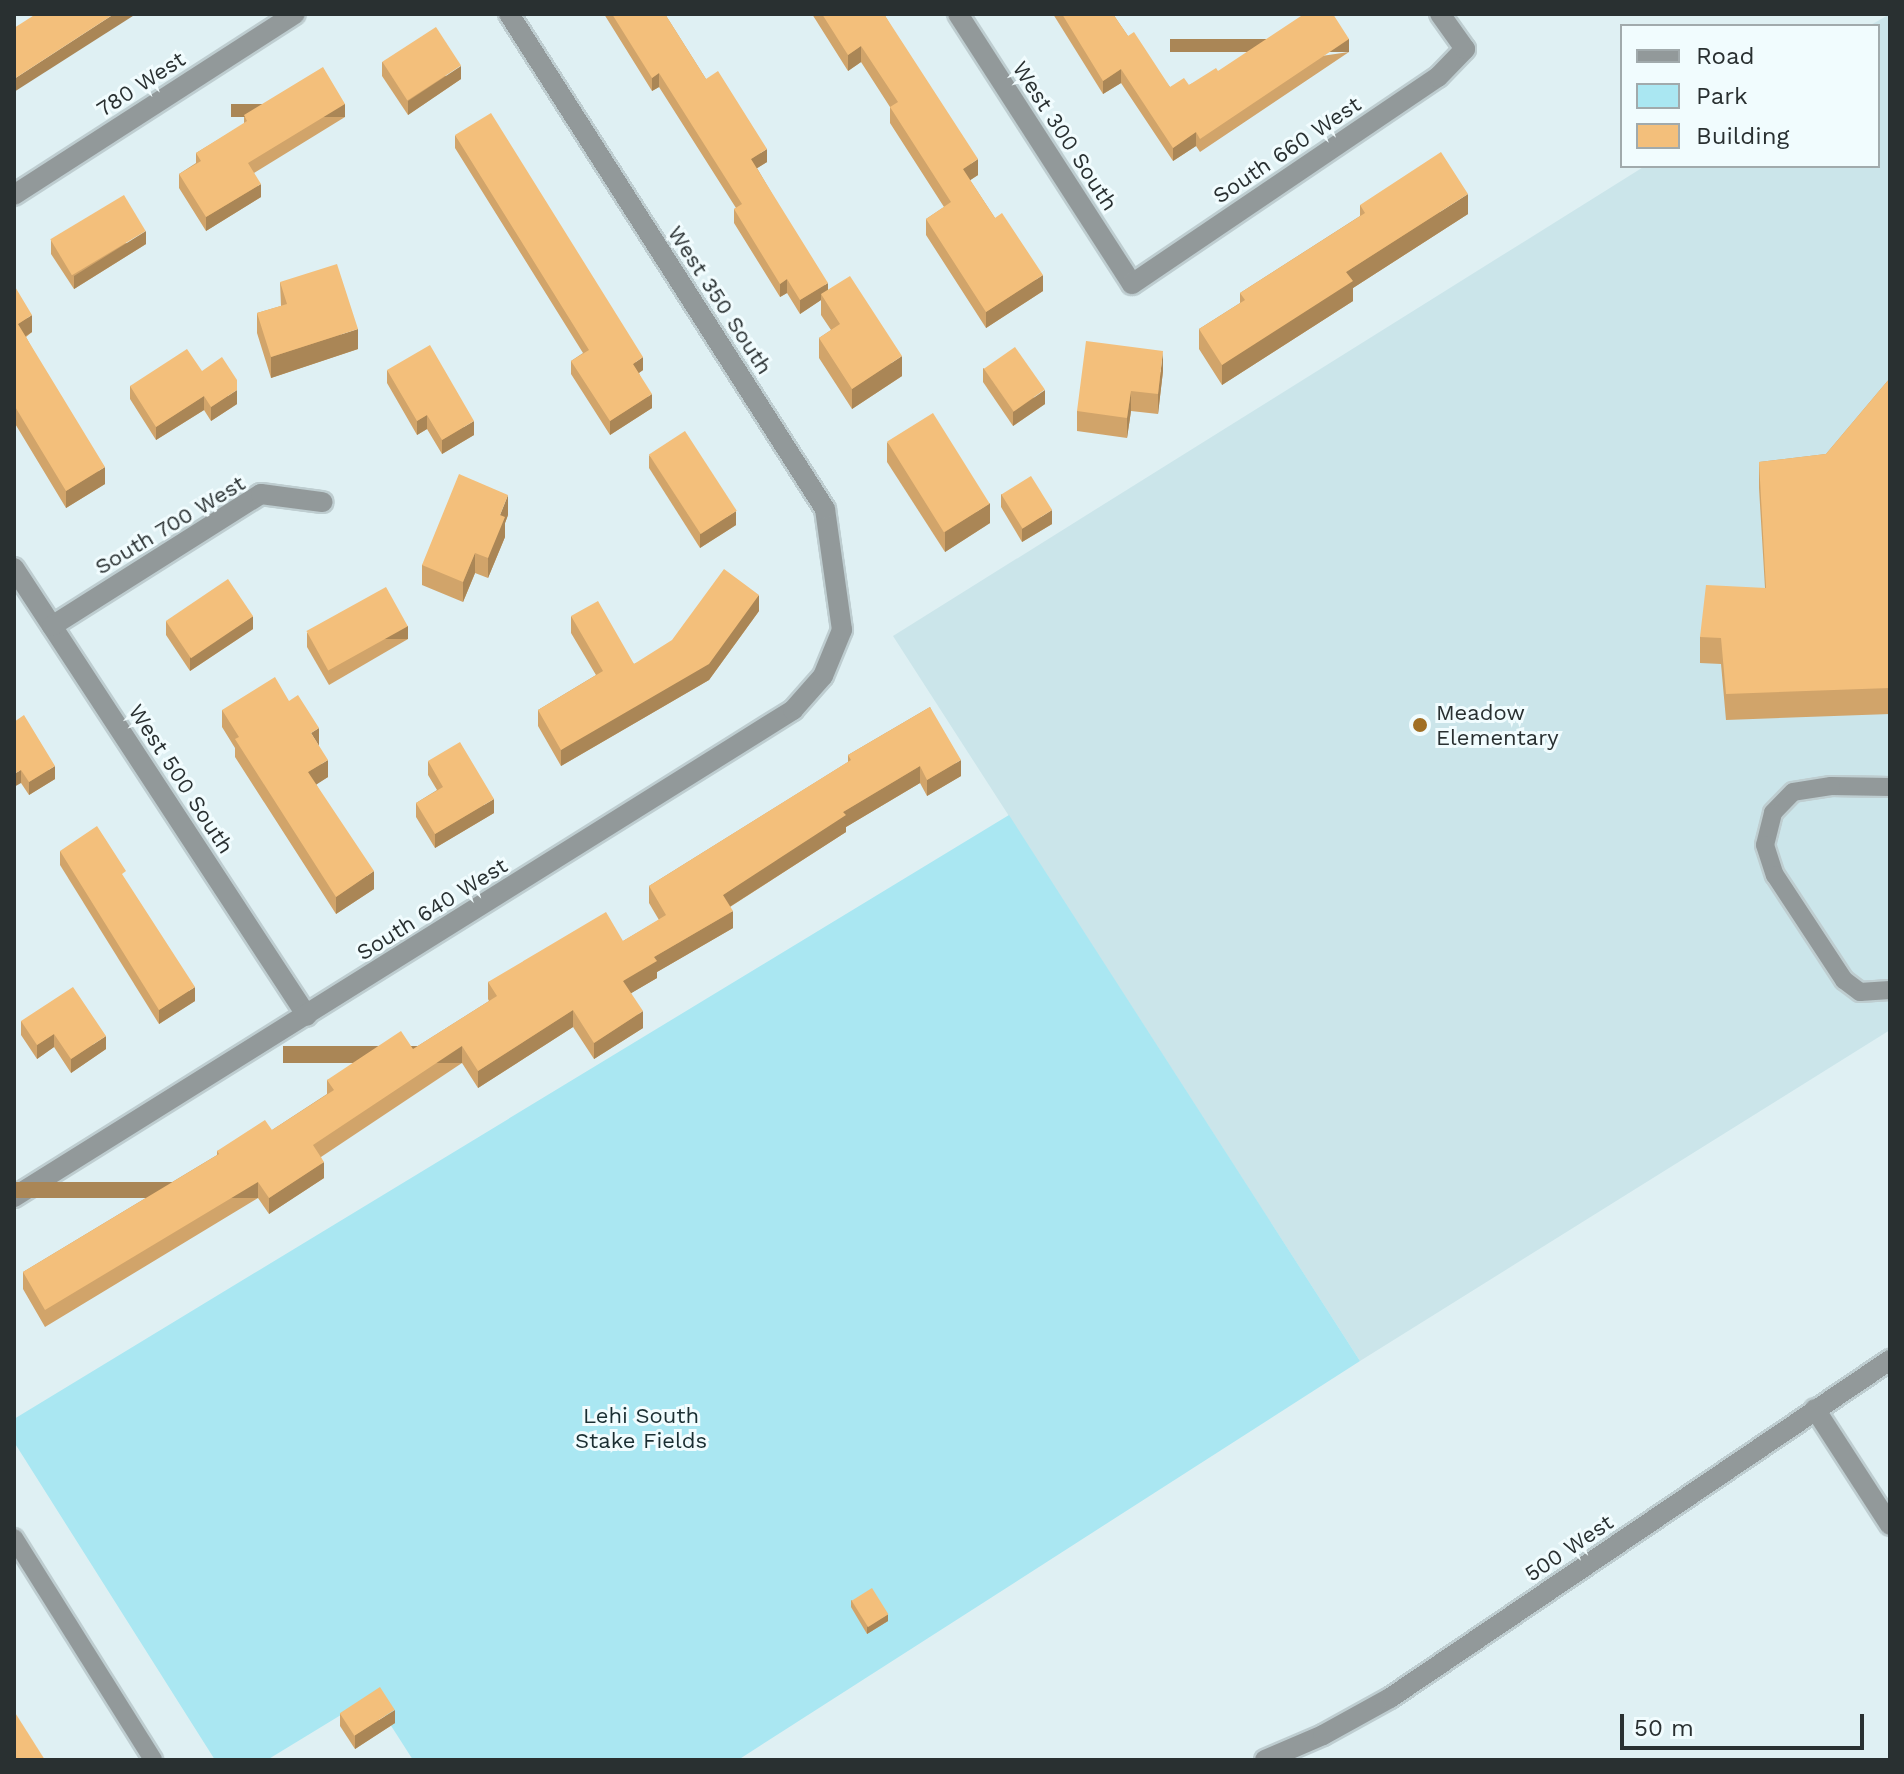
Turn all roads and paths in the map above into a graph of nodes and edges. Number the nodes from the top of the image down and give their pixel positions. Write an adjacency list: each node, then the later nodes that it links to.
1 (295, 14): 5 (street, 780 West)
2 (509, 14): 10 (street, West 350 South)
3 (958, 14): 6 (street, West 300 South)
4 (1440, 14): 6 (street, South 660 West)
5 (14, 195)
6 (1132, 284)
7 (322, 502): 9 (street, South 700 West)
8 (14, 568): 9 (street, West 500 South)
9 (52, 626): 13 (street, West 500 South)
10 (842, 630): 13 (street, South 640 West)
11 (1890, 787): 12 (lane)
12 (1890, 990)
13 (307, 1016): 14 (street, South 640 West)
14 (14, 1197)
15 (1890, 1360): 16 (street, 500 West)
16 (1815, 1409): 17 (street); 20 (street, 500 West)
17 (1890, 1525)
18 (14, 1538): 19 (lane)
19 (153, 1760)
20 (1265, 1760)

